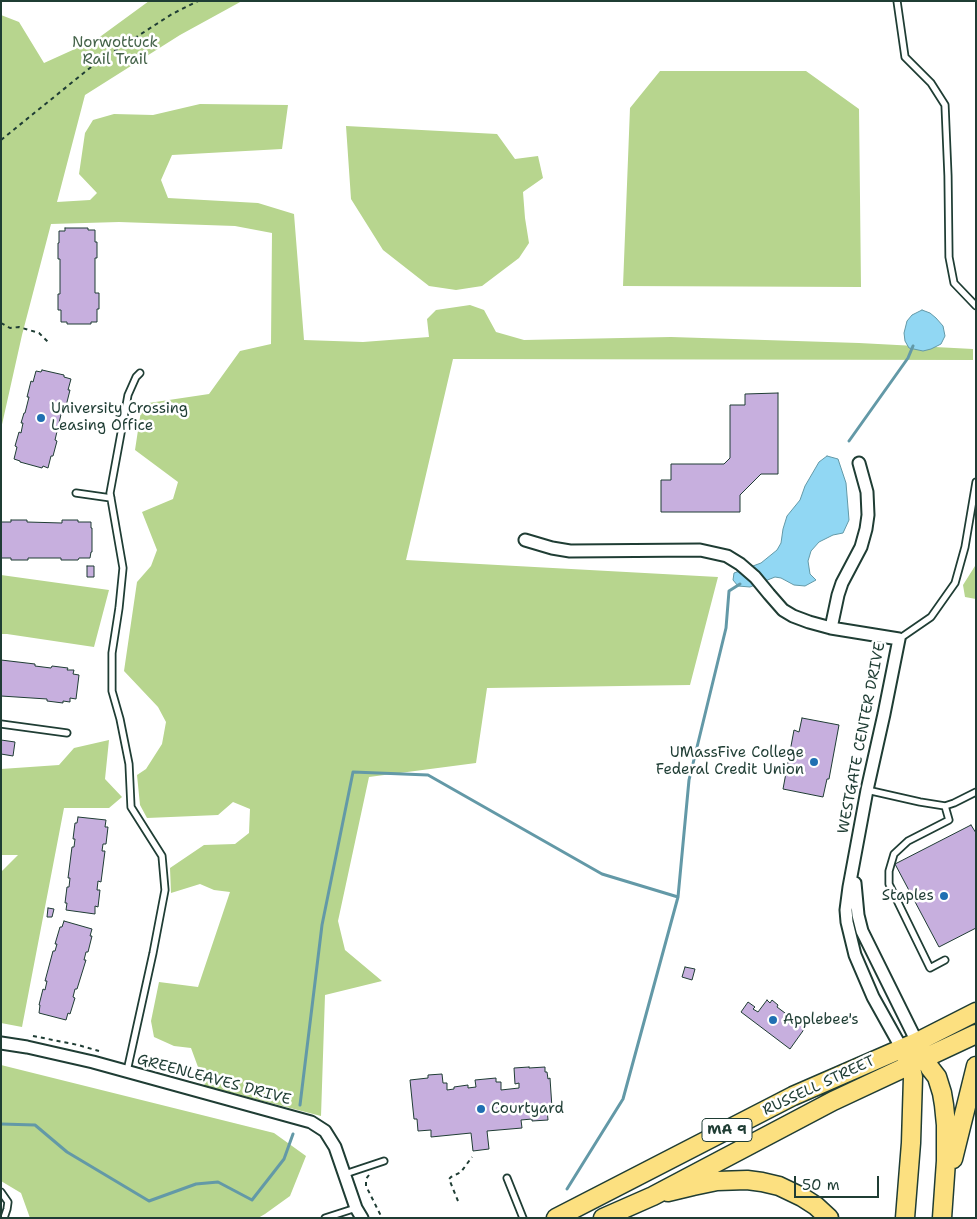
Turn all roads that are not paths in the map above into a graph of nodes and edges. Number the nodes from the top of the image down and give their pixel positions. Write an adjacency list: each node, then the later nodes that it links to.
1 (897, 1): 2 (lane)
2 (976, 306)
3 (140, 372): 7 (lane)
4 (859, 463): 9 (street)
5 (976, 482): 10 (lane)
6 (76, 494): 7 (lane)
7 (111, 498): 24 (lane)
8 (525, 540): 9 (street, WESTGATE CENTER DRIVE)
9 (831, 628): 10 (street, WESTGATE CENTER DRIVE)
10 (899, 639): 13 (street, WESTGATE CENTER DRIVE)
11 (1, 724): 12 (lane)
12 (67, 733)
13 (867, 790): 15 (lane); 16 (street, WESTGATE CENTER DRIVE)
14 (976, 792): 15 (lane)
15 (945, 806): 17 (lane)
16 (857, 849): 21 (street, WESTGATE CENTER DRIVE); 21 (street, WESTGATE CENTER DRIVE)
17 (945, 960)
18 (976, 1012): 21 (main road, RUSSELL STREET / MA 9)
19 (976, 1034): 22 (main road, RUSSELL STREET / MA 9)
20 (1, 1043): 24 (street, GREENLEAVES DRIVE)
21 (909, 1045): 22 (main road); 35 (main road, RUSSELL STREET / MA 9)
22 (917, 1061): 29 (main road); 30 (main road, RUSSELL STREET / MA 9); 38 (main road)
23 (976, 1066): 29 (main road)
24 (127, 1071): 26 (street, GREENLEAVES DRIVE)
25 (384, 1161): 26 (lane)
26 (345, 1174): 31 (street, GREENLEAVES DRIVE)
27 (507, 1178): 34 (lane)
28 (1, 1192): 32 (lane)
29 (944, 1194): 39 (main road)
30 (653, 1196): 36 (main road, RUSSELL STREET / MA 9); 37 (main road)
31 (359, 1213): 33 (lane)
32 (4, 1218)
33 (325, 1218)
34 (523, 1218)
35 (556, 1218)
36 (603, 1218)
37 (829, 1218)
38 (905, 1218)
39 (942, 1218)

